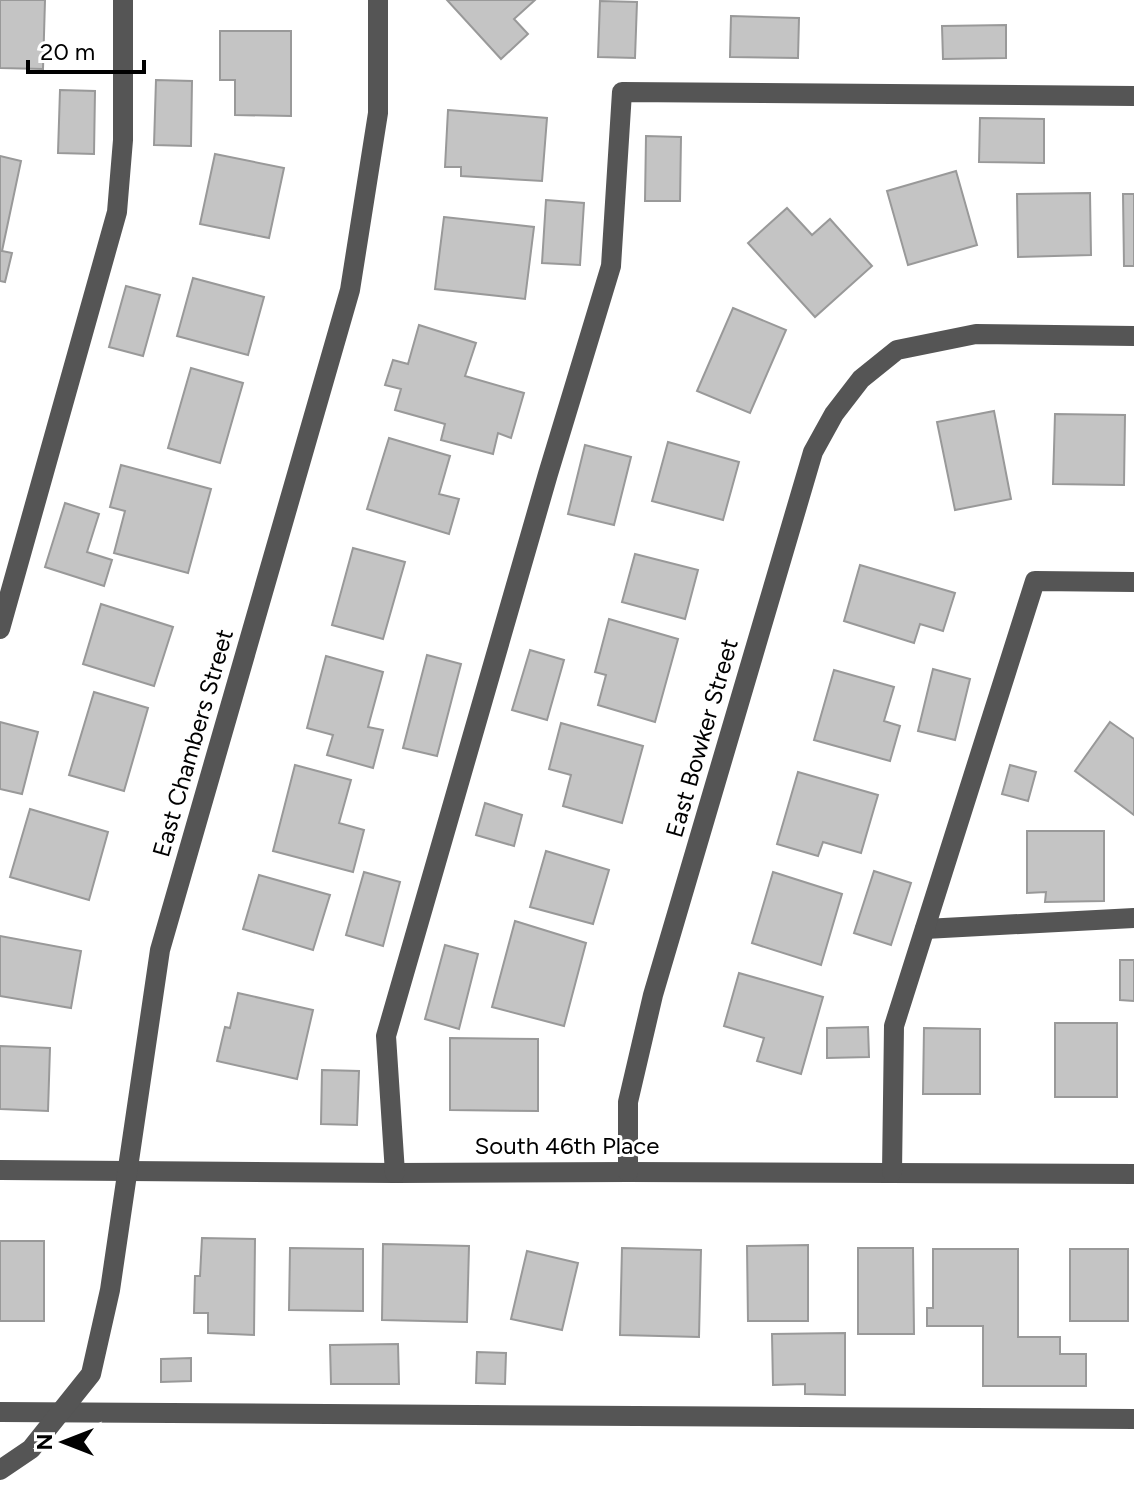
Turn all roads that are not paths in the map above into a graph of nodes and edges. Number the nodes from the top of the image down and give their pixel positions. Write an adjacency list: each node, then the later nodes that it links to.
1 (123, 0): 6 (street)
2 (378, 0): 10 (street, East Chambers Street)
3 (1134, 96): 13 (street)
4 (1134, 336): 11 (street, East Bowker Street)
5 (1134, 582): 8 (street)
6 (0, 629)
7 (1134, 918): 8 (street)
8 (925, 929): 12 (street)
9 (0, 1170): 10 (street, South 46th Place)
10 (128, 1171): 13 (street, South 46th Place); 16 (street, East Chambers Street)
11 (628, 1172): 12 (street, South 46th Place); 13 (street, South 46th Place)
12 (892, 1172): 14 (street, South 46th Place)
13 (395, 1173)
14 (1134, 1174)
15 (0, 1412): 16 (street)
16 (60, 1412): 17 (street); 18 (street, East Chambers Street)
17 (1134, 1419)
18 (0, 1470)

